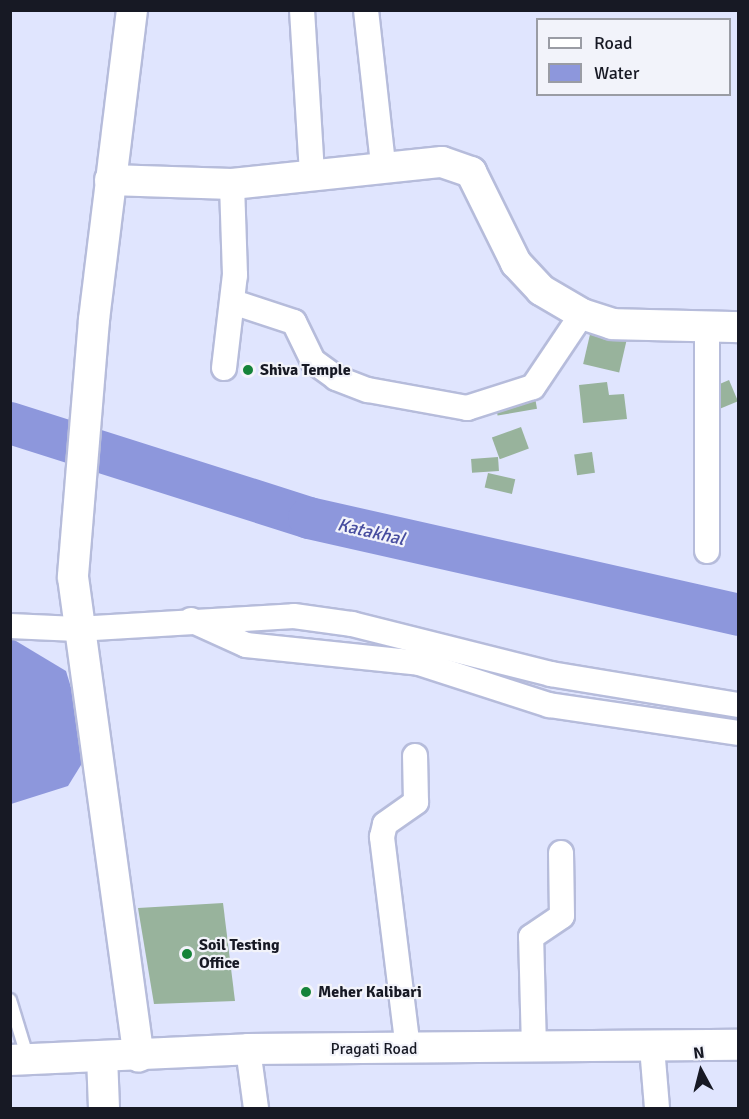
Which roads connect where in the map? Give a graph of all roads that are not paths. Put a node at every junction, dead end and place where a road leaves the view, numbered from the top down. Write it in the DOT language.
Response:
graph roads {
  1 [pos="132,10"];
  2 [pos="302,10"];
  3 [pos="366,10"];
  4 [pos="383,165"];
  5 [pos="312,174"];
  6 [pos="110,180"];
  7 [pos="232,184"];
  8 [pos="232,302"];
  9 [pos="582,314"];
  10 [pos="707,327"];
  11 [pos="738,327"];
  12 [pos="224,368"];
  13 [pos="707,551"];
  14 [pos="191,620"];
  15 [pos="10,626"];
  16 [pos="77,629"];
  17 [pos="738,705"];
  18 [pos="738,733"];
  19 [pos="416,756"];
  20 [pos="561,853"];
  21 [pos="10,1000"];
  22 [pos="738,1045"];
  23 [pos="652,1047"];
  24 [pos="534,1048"];
  25 [pos="248,1049"];
  26 [pos="408,1049"];
  27 [pos="102,1056"];
  28 [pos="139,1056"];
  29 [pos="20,1060"];
  30 [pos="104,1108"];
  31 [pos="256,1108"];
  32 [pos="657,1108"];
  1 -- 6 [label="street"];
  2 -- 5 [label="street"];
  3 -- 4 [label="street"];
  4 -- 5 [label="street"];
  4 -- 9 [label="street"];
  5 -- 7 [label="street"];
  6 -- 7 [label="street"];
  6 -- 16 [label="street"];
  7 -- 8 [label="street"];
  8 -- 9 [label="street"];
  8 -- 12 [label="street"];
  9 -- 10 [label="street"];
  10 -- 11 [label="street"];
  10 -- 13 [label="street"];
  14 -- 16 [label="street"];
  14 -- 17 [label="street"];
  14 -- 18 [label="street"];
  15 -- 16 [label="street"];
  16 -- 28 [label="street"];
  19 -- 26 [label="street"];
  20 -- 24 [label="street"];
  21 -- 29 [label="lane"];
  22 -- 23 [label="street, Pragati Road"];
  23 -- 24 [label="street, Pragati Road"];
  23 -- 32 [label="street"];
  24 -- 26 [label="street, Pragati Road"];
  25 -- 26 [label="street, Pragati Road"];
  25 -- 28 [label="street, Pragati Road"];
  25 -- 31 [label="street"];
  27 -- 28 [label="street, Pragati Road"];
  27 -- 29 [label="street, Pragati Road"];
  27 -- 30 [label="street"];
}
